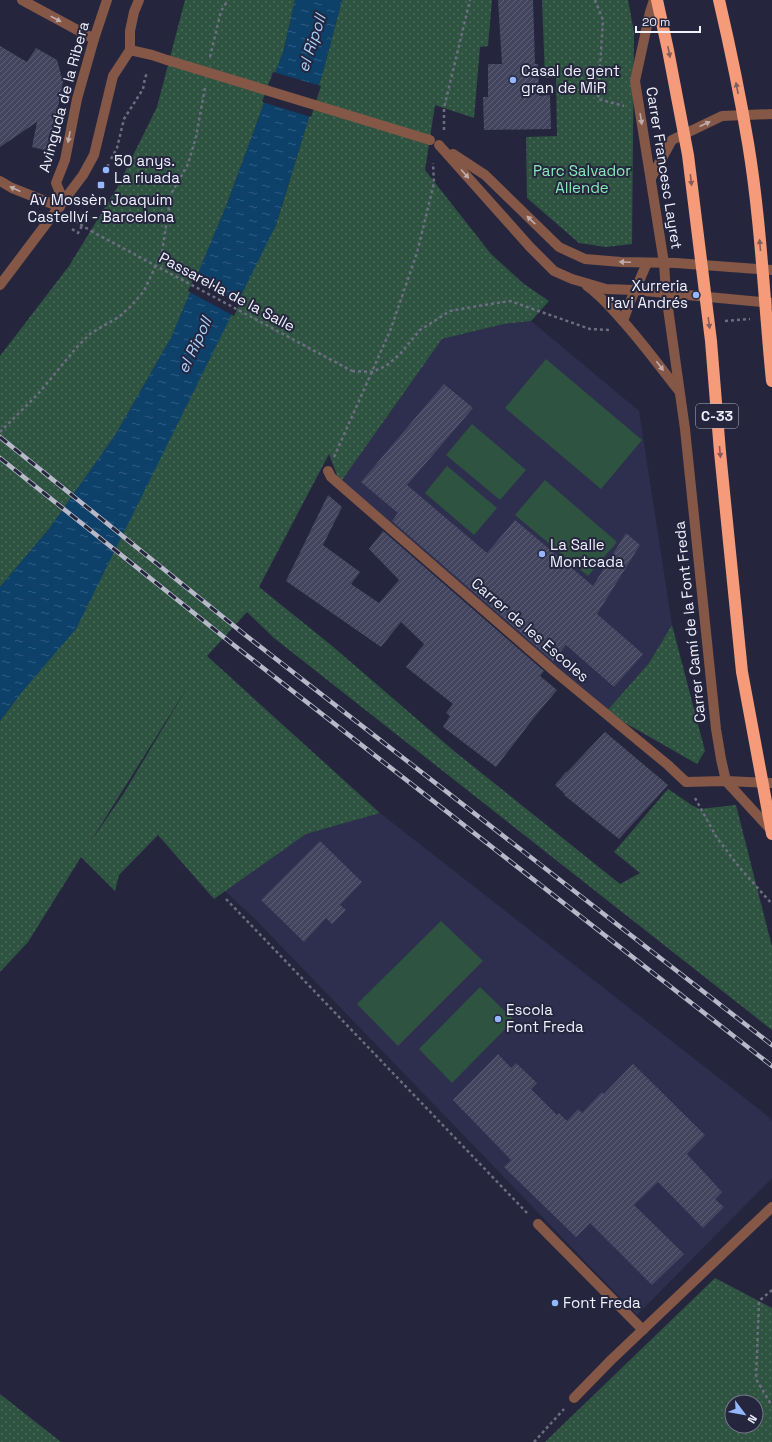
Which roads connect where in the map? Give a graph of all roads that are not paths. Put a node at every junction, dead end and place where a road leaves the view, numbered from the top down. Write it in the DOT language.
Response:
graph roads {
  1 [pos="22,0"];
  2 [pos="107,0"];
  3 [pos="139,0"];
  4 [pos="654,0"];
  5 [pos="657,0"];
  6 [pos="719,0"];
  7 [pos="94,39"];
  8 [pos="130,50"];
  9 [pos="772,114"];
  10 [pos="439,145"];
  11 [pos="651,178"];
  12 [pos="0,181"];
  13 [pos="62,205"];
  14 [pos="646,263"];
  15 [pos="664,263"];
  16 [pos="772,270"];
  17 [pos="579,281"];
  18 [pos="0,285"];
  19 [pos="634,290"];
  20 [pos="666,294"];
  21 [pos="772,303"];
  22 [pos="626,324"];
  23 [pos="772,381"];
  24 [pos="679,391"];
  25 [pos="328,471"];
  26 [pos="726,781"];
  27 [pos="772,783"];
  28 [pos="772,832"];
  29 [pos="772,1207"];
  30 [pos="538,1224"];
  31 [pos="643,1330"];
  32 [pos="574,1398"];
  1 -- 7 [label="street, one-way"];
  2 -- 7 [label="street, Avinguda de la Ribera"];
  3 -- 8 [label="street"];
  4 -- 11 [label="street, Carrer Francesc Layret, one-way"];
  5 -- 28 [label="highway, C-33, one-way, bridge"];
  23 -- 6 [label="highway, one-way, bridge"];
  7 -- 13 [label="street, Avinguda de la Ribera, one-way"];
  8 -- 10 [label="street, bridge"];
  8 -- 13 [label="street"];
  11 -- 9 [label="street, one-way"];
  14 -- 10 [label="street, one-way"];
  10 -- 17 [label="street, one-way"];
  11 -- 15 [label="street, Carrer Francesc Layret"];
  13 -- 12 [label="street, one-way"];
  13 -- 18 [label="street"];
  14 -- 15 [label="street"];
  14 -- 19 [label="street"];
  15 -- 16 [label="street"];
  15 -- 20 [label="street, Carrer Francesc Layret"];
  17 -- 19 [label="street"];
  17 -- 22 [label="street, Carrer Camí de la Font Freda"];
  19 -- 20 [label="street"];
  19 -- 22 [label="street"];
  20 -- 21 [label="street"];
  20 -- 24 [label="street, Carrer Camí de la Font Freda"];
  22 -- 24 [label="street, Carrer Camí de la Font Freda, one-way"];
  24 -- 26 [label="street, Carrer Camí de la Font Freda"];
  25 -- 26 [label="street, Carrer de les Escoles"];
  26 -- 27 [label="street"];
  26 -- 28 [label="street"];
  29 -- 31 [label="street"];
  30 -- 31 [label="street"];
  31 -- 32 [label="street"];
}
